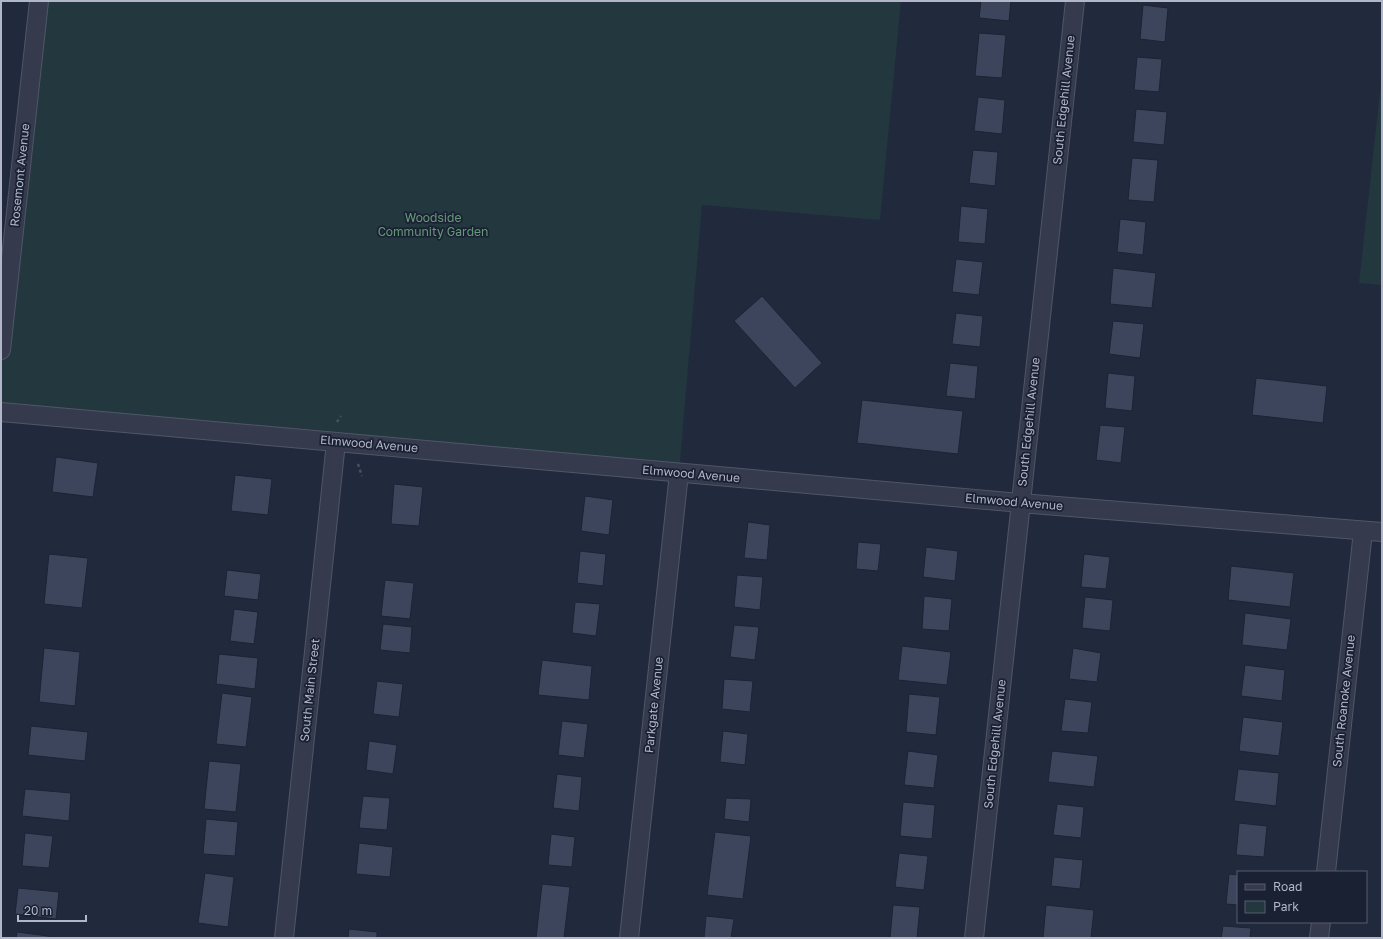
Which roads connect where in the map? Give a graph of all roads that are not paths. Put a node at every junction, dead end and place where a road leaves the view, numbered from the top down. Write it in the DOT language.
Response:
graph roads {
  1 [pos="39,1"];
  2 [pos="1075,1"];
  3 [pos="1,350"];
  4 [pos="1,412"];
  5 [pos="336,442"];
  6 [pos="679,473"];
  7 [pos="1020,503"];
  8 [pos="1362,531"];
  9 [pos="1382,532"];
  10 [pos="1326,871"];
  11 [pos="1321,923"];
  12 [pos="284,938"];
  13 [pos="629,938"];
  14 [pos="974,938"];
  15 [pos="1319,938"];
  1 -- 3 [label="street, Rosemont Avenue"];
  2 -- 7 [label="street, South Edgehill Avenue"];
  4 -- 5 [label="street, Elmwood Avenue"];
  5 -- 6 [label="street, Elmwood Avenue"];
  5 -- 12 [label="street, South Main Street"];
  6 -- 7 [label="street, Elmwood Avenue"];
  6 -- 13 [label="street, Parkgate Avenue"];
  7 -- 8 [label="street, Elmwood Avenue"];
  7 -- 14 [label="street, South Edgehill Avenue"];
  8 -- 9 [label="street, Elmwood Avenue"];
  8 -- 10 [label="street, South Roanoke Avenue"];
  11 -- 15 [label="street"];
}
